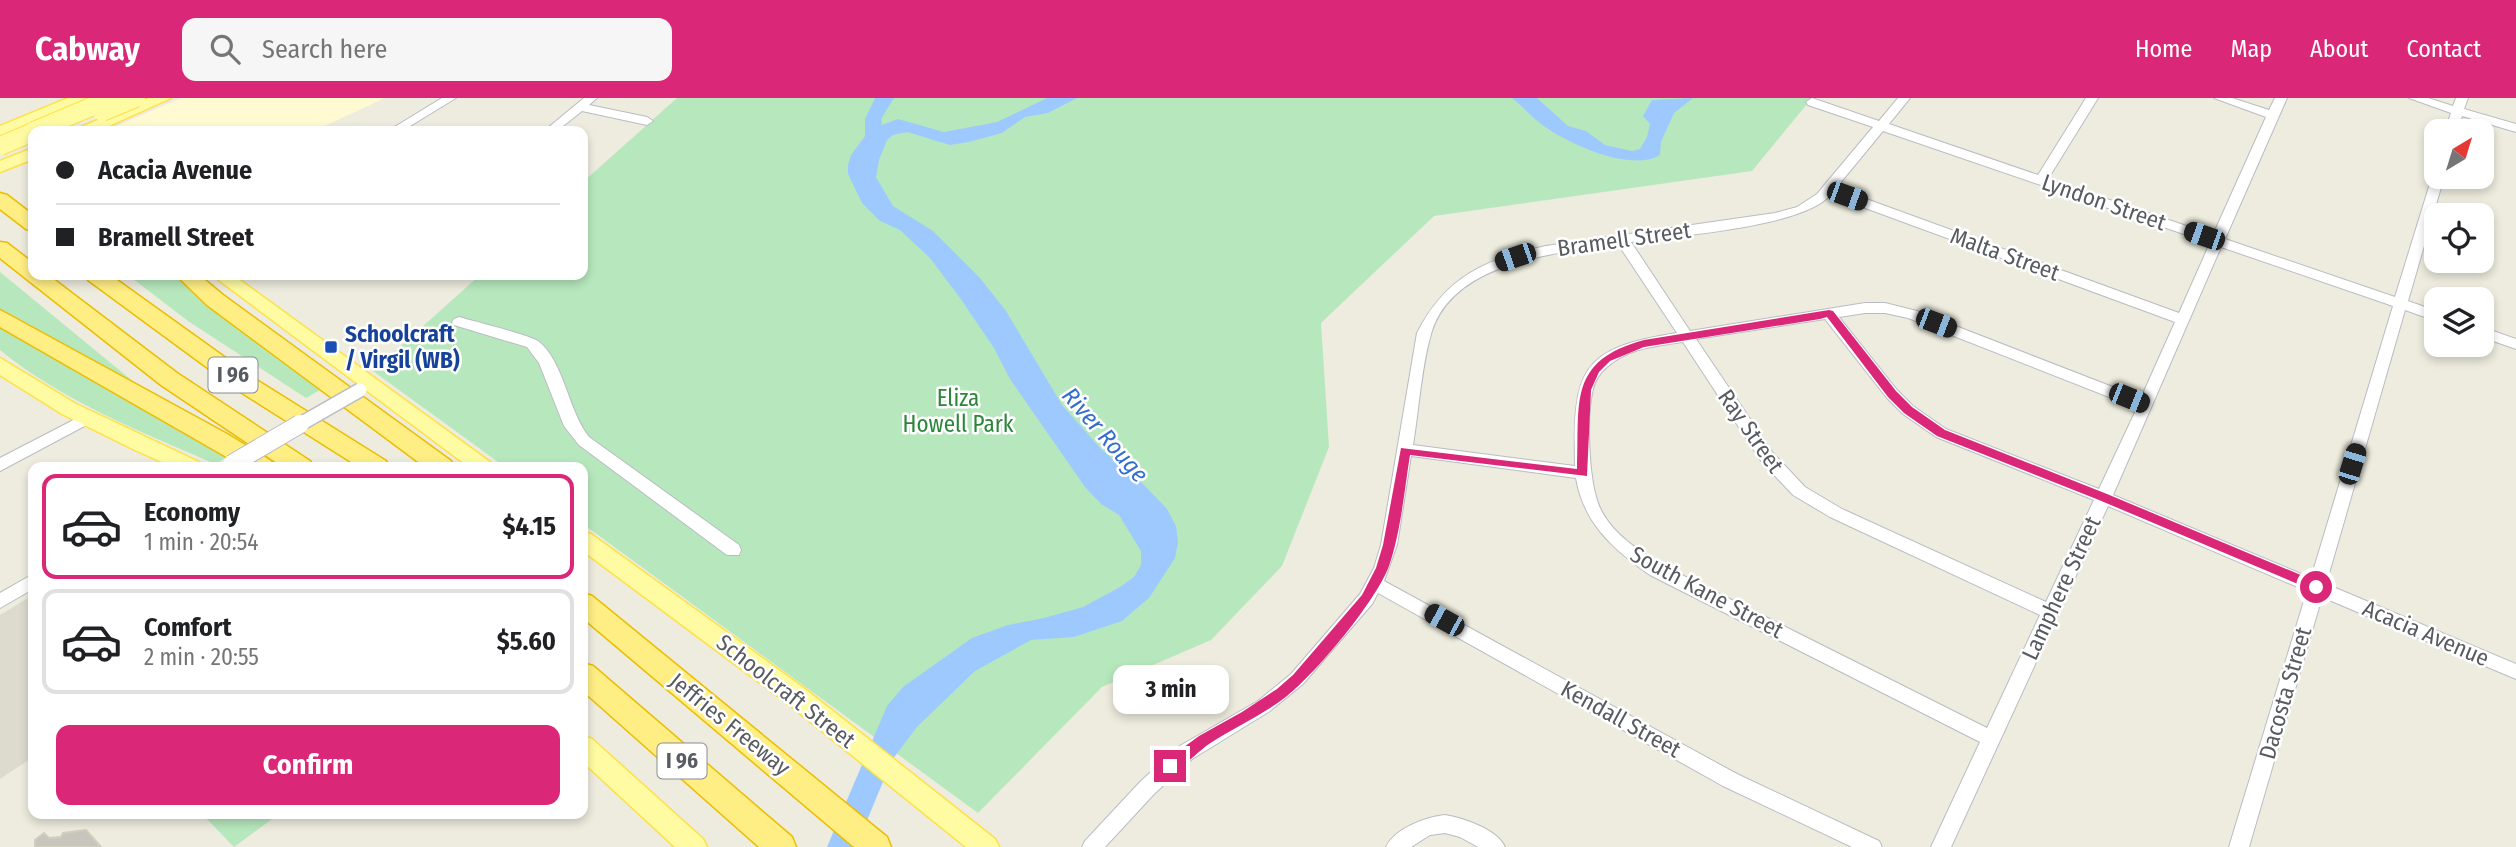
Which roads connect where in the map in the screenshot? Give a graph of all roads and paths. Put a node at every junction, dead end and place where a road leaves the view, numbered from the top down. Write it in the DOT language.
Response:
graph roads {
  1 [pos="84,98"];
  2 [pos="112,98"];
  3 [pos="136,98"];
  4 [pos="163,98"];
  5 [pos="450,98"];
  6 [pos="591,98"];
  7 [pos="1904,98"];
  8 [pos="2092,98"];
  9 [pos="2220,98"];
  10 [pos="2281,98"];
  11 [pos="2415,98"];
  12 [pos="1812,102"];
  13 [pos="2459,104"];
  14 [pos="580,107"];
  15 [pos="2273,115"];
  16 [pos="113,120"];
  17 [pos="647,121"];
  18 [pos="3,122"];
  19 [pos="1882,125"];
  20 [pos="48,126"];
  21 [pos="70,126"];
  22 [pos="98,126"];
  23 [pos="402,126"];
  24 [pos="556,126"];
  25 [pos="2516,128"];
  26 [pos="28,134"];
  27 [pos="28,139"];
  28 [pos="0,146"];
  29 [pos="28,147"];
  30 [pos="28,156"];
  31 [pos="10,167"];
  32 [pos="2041,180"];
  33 [pos="2435,189"];
  34 [pos="1828,190"];
  35 [pos="0,199"];
  36 [pos="28,221"];
  37 [pos="1622,239"];
  38 [pos="2219,241"];
  39 [pos="0,248"];
  40 [pos="28,269"];
  41 [pos="42,280"];
  42 [pos="103,280"];
  43 [pos="192,280"];
  44 [pos="230,280"];
  45 [pos="2402,304"];
  46 [pos="2424,312"];
  47 [pos="1829,314"];
  48 [pos="0,317"];
  49 [pos="2181,319"];
  50 [pos="459,322"];
  51 [pos="1687,336"];
  52 [pos="2494,336"];
  53 [pos="2516,344"];
  54 [pos="0,365"];
  55 [pos="364,387"];
  56 [pos="2145,405"];
  57 [pos="87,418"];
  58 [pos="1405,450"];
  59 [pos="181,462"];
  60 [pos="236,462"];
  61 [pos="254,462"];
  62 [pos="294,462"];
  63 [pos="369,462"];
  64 [pos="435,462"];
  65 [pos="476,462"];
  66 [pos="0,465"];
  67 [pos="1583,473"];
  68 [pos="2103,497"];
  69 [pos="588,544"];
  70 [pos="733,550"];
  71 [pos="1374,583"];
  72 [pos="28,584"];
  73 [pos="2316,587"];
  74 [pos="0,601"];
  75 [pos="588,607"];
  76 [pos="2050,612"];
  77 [pos="2516,672"];
  78 [pos="588,678"];
  79 [pos="1991,738"];
  80 [pos="588,752"];
  81 [pos="982,844"];
  82 [pos="694,847"];
  83 [pos="781,847"];
  84 [pos="876,847"];
  85 [pos="1092,847"];
  86 [pos="1396,847"];
  87 [pos="1495,847"];
  88 [pos="1872,847"];
  89 [pos="1941,847"];
  90 [pos="2239,847"];
  1 -- 16 [label="main road"];
  1 -- 18 [label="main road"];
  2 -- 20 [label="main road, bridge"];
  3 -- 21 [label="main road, bridge"];
  4 -- 16 [label="main road"];
  5 -- 23 [label="street"];
  6 -- 14 [label="street"];
  7 -- 19 [label="street, Bramell Street"];
  8 -- 32 [label="street"];
  9 -- 15 [label="street"];
  10 -- 15 [label="street, Lamphere Street"];
  11 -- 13 [label="street"];
  12 -- 19 [label="street, Lyndon Street"];
  13 -- 25 [label="street"];
  14 -- 17 [label="street"];
  14 -- 24 [label="street"];
  15 -- 38 [label="street, Lamphere Street"];
  16 -- 22 [label="main road"];
  18 -- 27 [label="main road"];
  19 -- 32 [label="street, Lyndon Street"];
  19 -- 34 [label="street, Bramell Street"];
  26 -- 28 [label="main road, bridge"];
  29 -- 31 [label="main road"];
  30 -- 31 [label="main road"];
  32 -- 38 [label="street, Lyndon Street"];
  33 -- 45 [label="street, Dacosta Street"];
  34 -- 37 [label="street, Bramell Street"];
  34 -- 49 [label="street, Malta Street"];
  35 -- 36 [label="highway"];
  37 -- 51 [label="street, Ray Street"];
  37 -- 58 [label="street, Bramell Street"];
  38 -- 45 [label="street, Lyndon Street"];
  38 -- 49 [label="street, Lamphere Street"];
  39 -- 40 [label="highway, I 96"];
  41 -- 62 [label="highway, I 96"];
  42 -- 63 [label="highway, I 96"];
  43 -- 64 [label="highway"];
  44 -- 55 [label="main road"];
  45 -- 46 [label="street, Lyndon Street"];
  45 -- 73 [label="street, Dacosta Street"];
  47 -- 51 [label="street, South Kane Street"];
  47 -- 56 [label="street, South Kane Street"];
  47 -- 68 [label="street, Acacia Avenue"];
  48 -- 61 [label="highway"];
  49 -- 56 [label="street, Lamphere Street"];
  50 -- 70 [label="street"];
  51 -- 67 [label="street, South Kane Street"];
  51 -- 76 [label="street, Ray Street"];
  52 -- 53 [label="street"];
  54 -- 57 [label="main road"];
  55 -- 60 [label="street, bridge"];
  55 -- 65 [label="main road"];
  56 -- 68 [label="street, Lamphere Street"];
  57 -- 59 [label="main road"];
  57 -- 66 [label="street"];
  58 -- 67 [label="street"];
  58 -- 71 [label="street, Bramell Street"];
  67 -- 79 [label="street, South Kane Street"];
  68 -- 73 [label="street, Acacia Avenue"];
  68 -- 76 [label="street, Lamphere Street"];
  69 -- 81 [label="main road, Schoolcraft Street"];
  71 -- 85 [label="street, Bramell Street"];
  71 -- 88 [label="street, Kendall Street"];
  72 -- 74 [label="street"];
  73 -- 77 [label="street, Acacia Avenue"];
  73 -- 90 [label="street, Dacosta Street"];
  75 -- 84 [label="highway, Jeffries Freeway / I 96"];
  76 -- 79 [label="street, Lamphere Street"];
  78 -- 83 [label="highway, I 96"];
  79 -- 89 [label="street, Lamphere Street"];
  80 -- 82 [label="main road"];
  86 -- 87 [label="street"];
}
